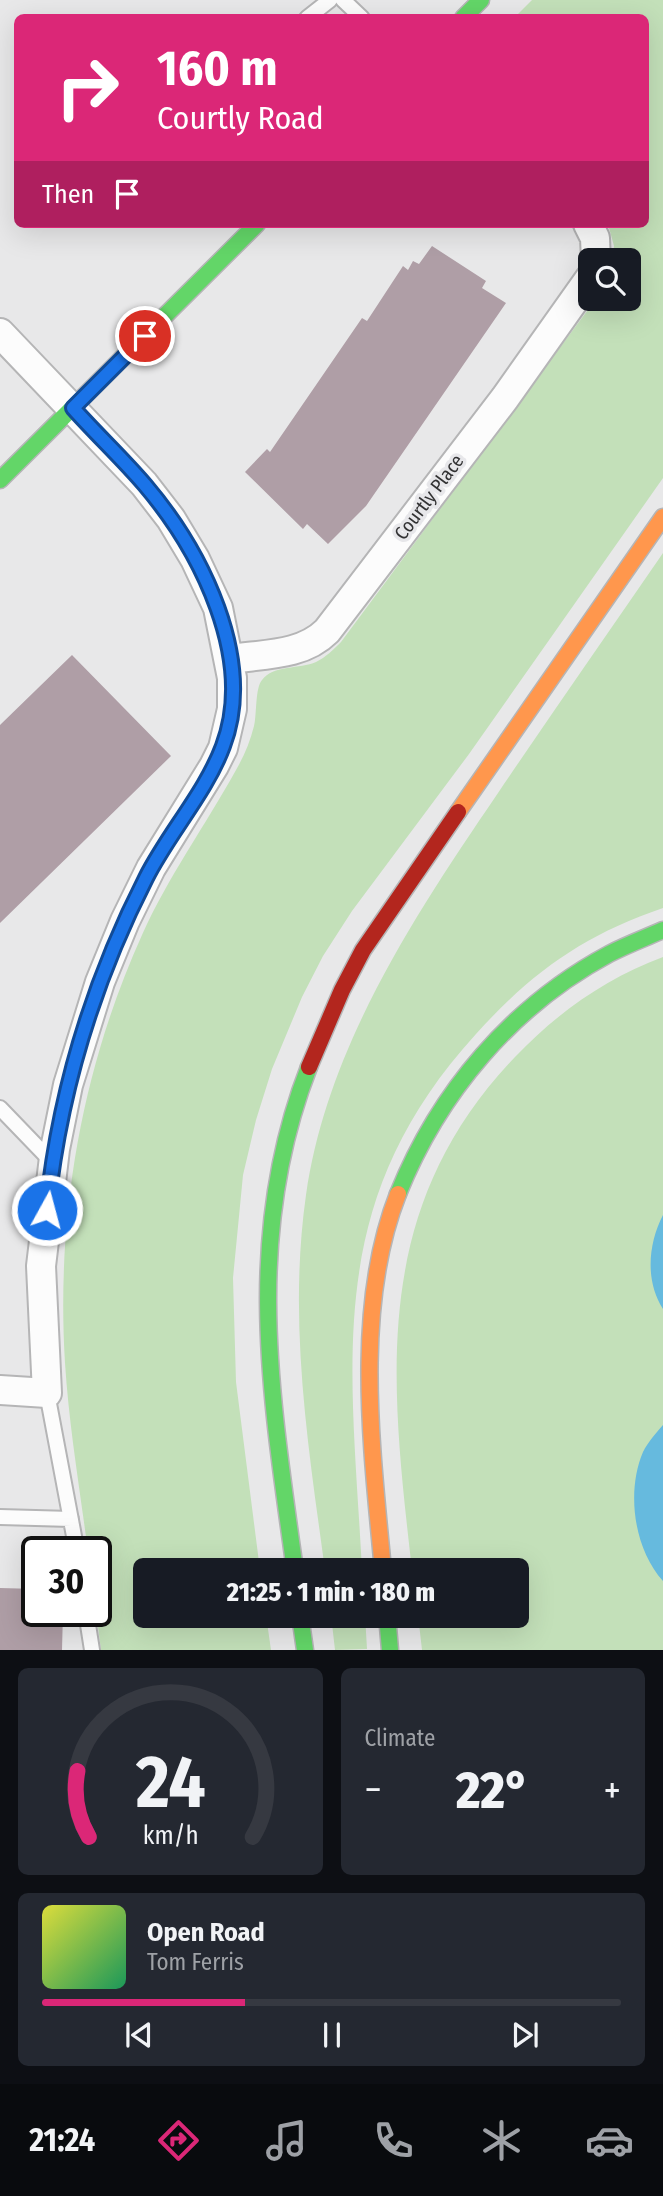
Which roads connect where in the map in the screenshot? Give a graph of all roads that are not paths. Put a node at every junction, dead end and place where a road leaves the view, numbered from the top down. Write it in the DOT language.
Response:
graph roads {
  1 [pos="330,0"];
  2 [pos="343,0"];
  3 [pos="481,0"];
  4 [pos="312,14"];
  5 [pos="358,14"];
  6 [pos="467,14"];
  7 [pos="253,228"];
  8 [pos="590,228"];
  9 [pos="595,248"];
  10 [pos="578,295"];
  11 [pos="0,333"];
  12 [pos="73,408"];
  13 [pos="0,480"];
  14 [pos="663,517"];
  15 [pos="230,659"];
  16 [pos="663,930"];
  17 [pos="0,1108"];
  18 [pos="53,1163"];
  19 [pos="0,1390"];
  20 [pos="47,1393"];
  21 [pos="0,1517"];
  22 [pos="72,1519"];
  23 [pos="75,1536"];
  24 [pos="293,1558"];
  25 [pos="382,1558"];
  26 [pos="88,1627"];
  27 [pos="302,1628"];
  28 [pos="388,1628"];
  29 [pos="92,1650"];
  30 [pos="305,1650"];
  31 [pos="390,1650"];
  1 -- 4 [label="lane"];
  2 -- 5 [label="lane"];
  3 -- 6 [label="main road"];
  7 -- 12 [label="main road"];
  8 -- 9 [label="street"];
  10 -- 15 [label="street, Courtly Place"];
  11 -- 12 [label="street"];
  12 -- 13 [label="main road"];
  12 -- 15 [label="street"];
  14 -- 24 [label="main road"];
  15 -- 18 [label="street"];
  16 -- 25 [label="main road"];
  17 -- 18 [label="lane"];
  18 -- 20 [label="street"];
  19 -- 20 [label="street"];
  20 -- 22 [label="lane"];
  21 -- 22 [label="lane"];
  22 -- 23 [label="lane"];
  26 -- 29 [label="lane"];
  27 -- 30 [label="main road"];
  28 -- 31 [label="main road"];
}
